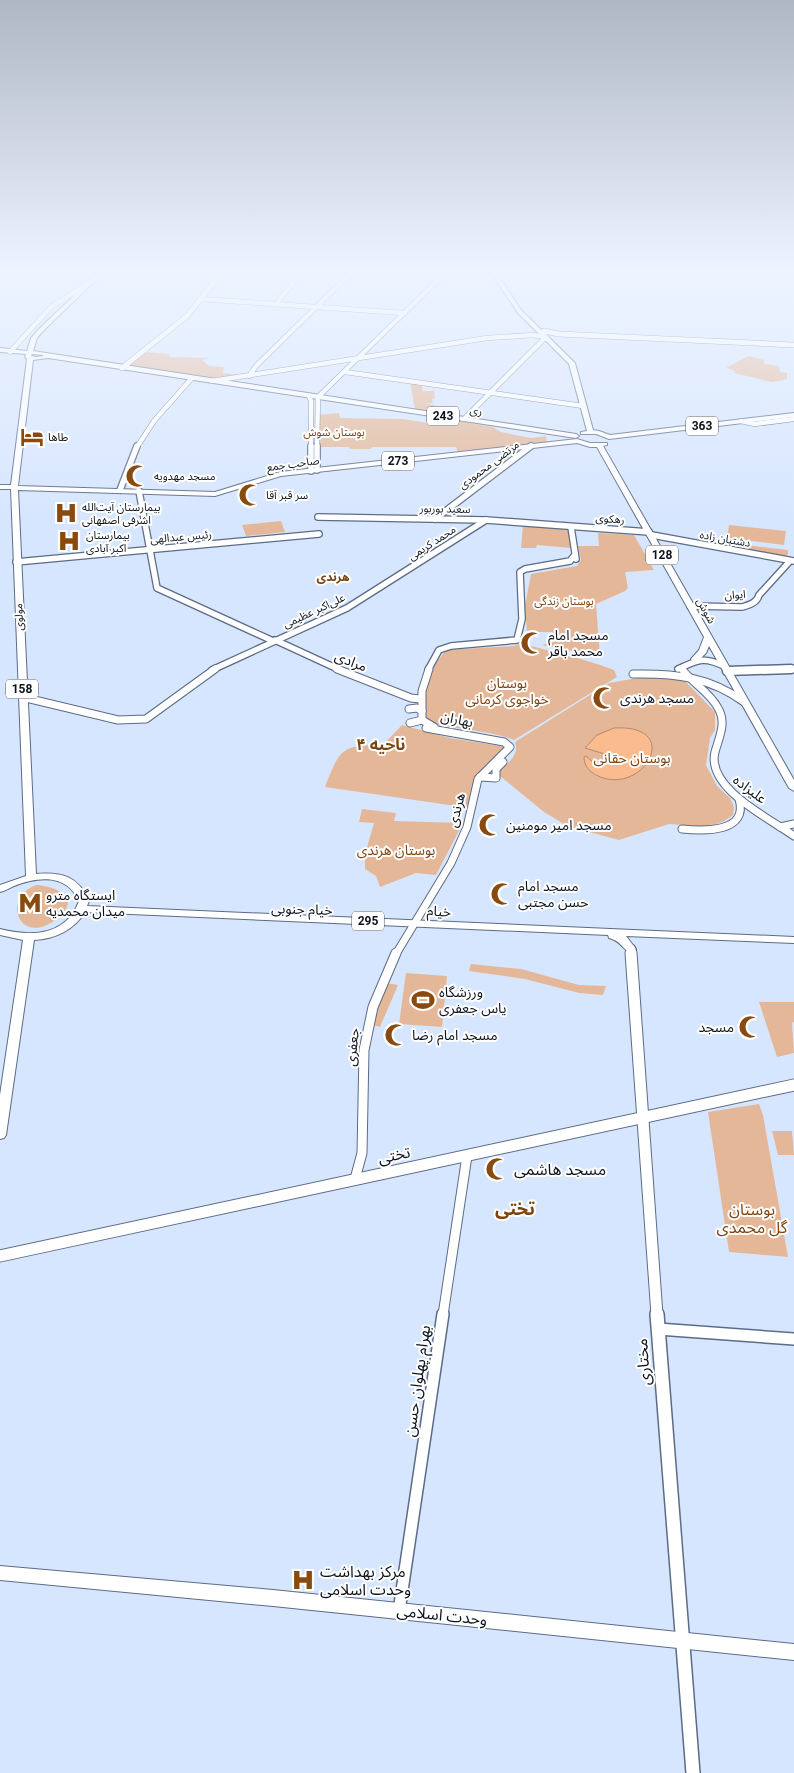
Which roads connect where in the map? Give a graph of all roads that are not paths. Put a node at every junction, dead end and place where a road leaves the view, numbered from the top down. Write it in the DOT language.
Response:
graph roads {
  1 [pos="16,354"];
  2 [pos="32,354"];
  3 [pos="46,354"];
  4 [pos="140,354"];
  5 [pos="268,354"];
  6 [pos="364,354"];
  7 [pos="395,354"];
  8 [pos="527,354"];
  9 [pos="563,354"];
  10 [pos="30,358"];
  11 [pos="62,358"];
  12 [pos="358,360"];
  13 [pos="122,368"];
  14 [pos="345,372"];
  15 [pos="249,376"];
  16 [pos="192,378"];
  17 [pos="212,381"];
  18 [pos="490,393"];
  19 [pos="309,396"];
  20 [pos="318,397"];
  21 [pos="583,406"];
  22 [pos="794,417"];
  23 [pos="314,419"];
  24 [pos="464,419"];
  25 [pos="590,429"];
  26 [pos="560,433"];
  27 [pos="620,436"];
  28 [pos="609,437"];
  29 [pos="577,438"];
  30 [pos="562,443"];
  31 [pos="599,445"];
  32 [pos="531,446"];
  33 [pos="314,471"];
  34 [pos="0,487"];
  35 [pos="14,487"];
  36 [pos="120,490"];
  37 [pos="139,491"];
  38 [pos="318,517"];
  39 [pos="435,519"];
  40 [pos="486,520"];
  41 [pos="571,527"];
  42 [pos="650,533"];
  43 [pos="319,534"];
  44 [pos="149,550"];
  45 [pos="792,561"];
  46 [pos="16,562"];
  47 [pos="389,583"];
  48 [pos="690,606"];
  49 [pos="708,638"];
  50 [pos="274,641"];
  51 [pos="695,659"];
  52 [pos="681,668"];
  53 [pos="726,669"];
  54 [pos="794,670"];
  55 [pos="668,672"];
  56 [pos="633,674"];
  57 [pos="685,674"];
  58 [pos="22,697"];
  59 [pos="420,699"];
  60 [pos="746,703"];
  61 [pos="409,709"];
  62 [pos="422,711"];
  63 [pos="422,720"];
  64 [pos="410,723"];
  65 [pos="426,728"];
  66 [pos="480,777"];
  67 [pos="794,788"];
  68 [pos="738,797"];
  69 [pos="794,824"];
  70 [pos="780,827"];
  71 [pos="682,829"];
  72 [pos="794,836"];
  73 [pos="31,877"];
  74 [pos="0,889"];
  75 [pos="81,911"];
  76 [pos="414,925"];
  77 [pos="0,932"];
  78 [pos="654,935"];
  79 [pos="29,937"];
  80 [pos="794,940"];
  81 [pos="631,949"];
  82 [pos="794,1085"];
  83 [pos="642,1119"];
  84 [pos="0,1135"];
  85 [pos="467,1156"];
  86 [pos="355,1180"];
  87 [pos="0,1256"];
  88 [pos="658,1329"];
  89 [pos="794,1339"];
  90 [pos="0,1573"];
  91 [pos="399,1611"];
  92 [pos="681,1640"];
  93 [pos="794,1652"];
  94 [pos="693,1773"];
  1 -- 10 [label="main road"];
  2 -- 10 [label="main road, مولوی"];
  3 -- 10 [label="main road, ری"];
  3 -- 11 [label="main road, ری / 243"];
  4 -- 13 [label="main road"];
  5 -- 15 [label="street"];
  6 -- 12 [label="street"];
  7 -- 12 [label="street"];
  8 -- 18 [label="street"];
  9 -- 21 [label="main road"];
  10 -- 11 [label="main road"];
  10 -- 35 [label="main road, مولوی / 158"];
  11 -- 13 [label="main road, ری / 243"];
  12 -- 14 [label="street"];
  12 -- 15 [label="street"];
  13 -- 16 [label="main road, ری / 243"];
  14 -- 18 [label="street"];
  14 -- 20 [label="street"];
  15 -- 17 [label="street"];
  16 -- 17 [label="main road, ری / 243"];
  16 -- 36 [label="street"];
  17 -- 19 [label="main road, ری / 243"];
  18 -- 21 [label="street"];
  18 -- 24 [label="street"];
  19 -- 20 [label="main road, ری / 243"];
  19 -- 23 [label="street"];
  20 -- 23 [label="street"];
  20 -- 24 [label="main road, ری / 243"];
  21 -- 25 [label="main road"];
  22 -- 27 [label="main road, 363"];
  23 -- 33 [label="street"];
  24 -- 26 [label="main road, ری / 243"];
  25 -- 27 [label="main road"];
  25 -- 28 [label="main road"];
  25 -- 29 [label="main road"];
  26 -- 29 [label="main road, ری / 243"];
  26 -- 30 [label="main road"];
  27 -- 28 [label="main road, 363"];
  28 -- 31 [label="main road"];
  29 -- 30 [label="main road, صاحب جمع / 273"];
  29 -- 31 [label="main road, ری"];
  30 -- 32 [label="main road, صاحب جمع / 273"];
  31 -- 42 [label="main road, شوش / 128"];
  32 -- 33 [label="main road, صاحب جمع / 273"];
  32 -- 39 [label="street, مرتضی محمودی"];
  33 -- 37 [label="main road, صاحب جمع / 273"];
  34 -- 35 [label="main road, صاحب جمع"];
  35 -- 36 [label="main road, صاحب جمع / 273"];
  35 -- 46 [label="main road, مولوی / 158"];
  36 -- 37 [label="main road, صاحب جمع / 273"];
  37 -- 44 [label="street"];
  38 -- 39 [label="street, سعید بوربور"];
  39 -- 40 [label="street, سعید بوربور"];
  40 -- 41 [label="street, سعید بوربور"];
  40 -- 47 [label="street, محمد کریمی"];
  41 -- 42 [label="street, رهکوی"];
  41 -- 59 [label="street, بهاران"];
  42 -- 45 [label="street, دشتبان زاده"];
  42 -- 48 [label="main road, شوش / 128"];
  43 -- 44 [label="street, رئیس عبدالهی"];
  44 -- 46 [label="street, رئیس عبدالهی"];
  44 -- 50 [label="street, مرادی"];
  45 -- 48 [label="street, ایوان"];
  46 -- 58 [label="main road, مولوی / 158"];
  47 -- 50 [label="street, علی‌اکبر عظیمی"];
  48 -- 49 [label="main road, شوش / 128"];
  49 -- 51 [label="main road"];
  49 -- 53 [label="main road, شوش / 128"];
  50 -- 58 [label="street, علی‌اکبر عظیمی"];
  50 -- 59 [label="street, مرادی"];
  51 -- 52 [label="street"];
  51 -- 53 [label="street"];
  52 -- 55 [label="street"];
  52 -- 57 [label="street"];
  53 -- 54 [label="main road"];
  53 -- 60 [label="main road, شوش / 128"];
  55 -- 56 [label="street"];
  55 -- 57 [label="street"];
  57 -- 60 [label="street"];
  57 -- 68 [label="street, علیزاده"];
  58 -- 73 [label="main road, مولوی / 158"];
  59 -- 62 [label="street, بهاران"];
  60 -- 67 [label="main road, شوش / 128"];
  61 -- 62 [label="street"];
  62 -- 63 [label="street, بهاران"];
  63 -- 64 [label="street"];
  63 -- 66 [label="street, بهاران"];
  65 -- 66 [label="street, بهاران"];
  66 -- 76 [label="street, هرندی"];
  68 -- 70 [label="street, علیزاده"];
  68 -- 71 [label="street"];
  69 -- 70 [label="street"];
  70 -- 72 [label="street, علیزاده"];
  73 -- 74 [label="main road"];
  73 -- 75 [label="main road"];
  75 -- 76 [label="main road, خیام جنوبی / 295"];
  75 -- 79 [label="main road"];
  76 -- 78 [label="main road, خیام / 295"];
  76 -- 81 [label="main road, خیام جنوبی / 295"];
  76 -- 86 [label="street, جعفری"];
  77 -- 79 [label="main road"];
  78 -- 80 [label="main road, خیام / 295"];
  78 -- 81 [label="main road, 295"];
  79 -- 84 [label="main road"];
  81 -- 83 [label="main road, مختاری"];
  82 -- 83 [label="main road, تختی"];
  83 -- 85 [label="main road, تختی"];
  83 -- 88 [label="main road, مختاری"];
  85 -- 86 [label="main road, تختی"];
  85 -- 91 [label="street, بهرام پهلوان حسن"];
  86 -- 87 [label="main road, تختی"];
  88 -- 89 [label="street"];
  88 -- 92 [label="main road, مختاری"];
  90 -- 91 [label="main road, وحدت اسلامی"];
  91 -- 92 [label="main road, وحدت اسلامی"];
  92 -- 93 [label="main road, وحدت اسلامی"];
  92 -- 94 [label="main road, مختاری"];
}
